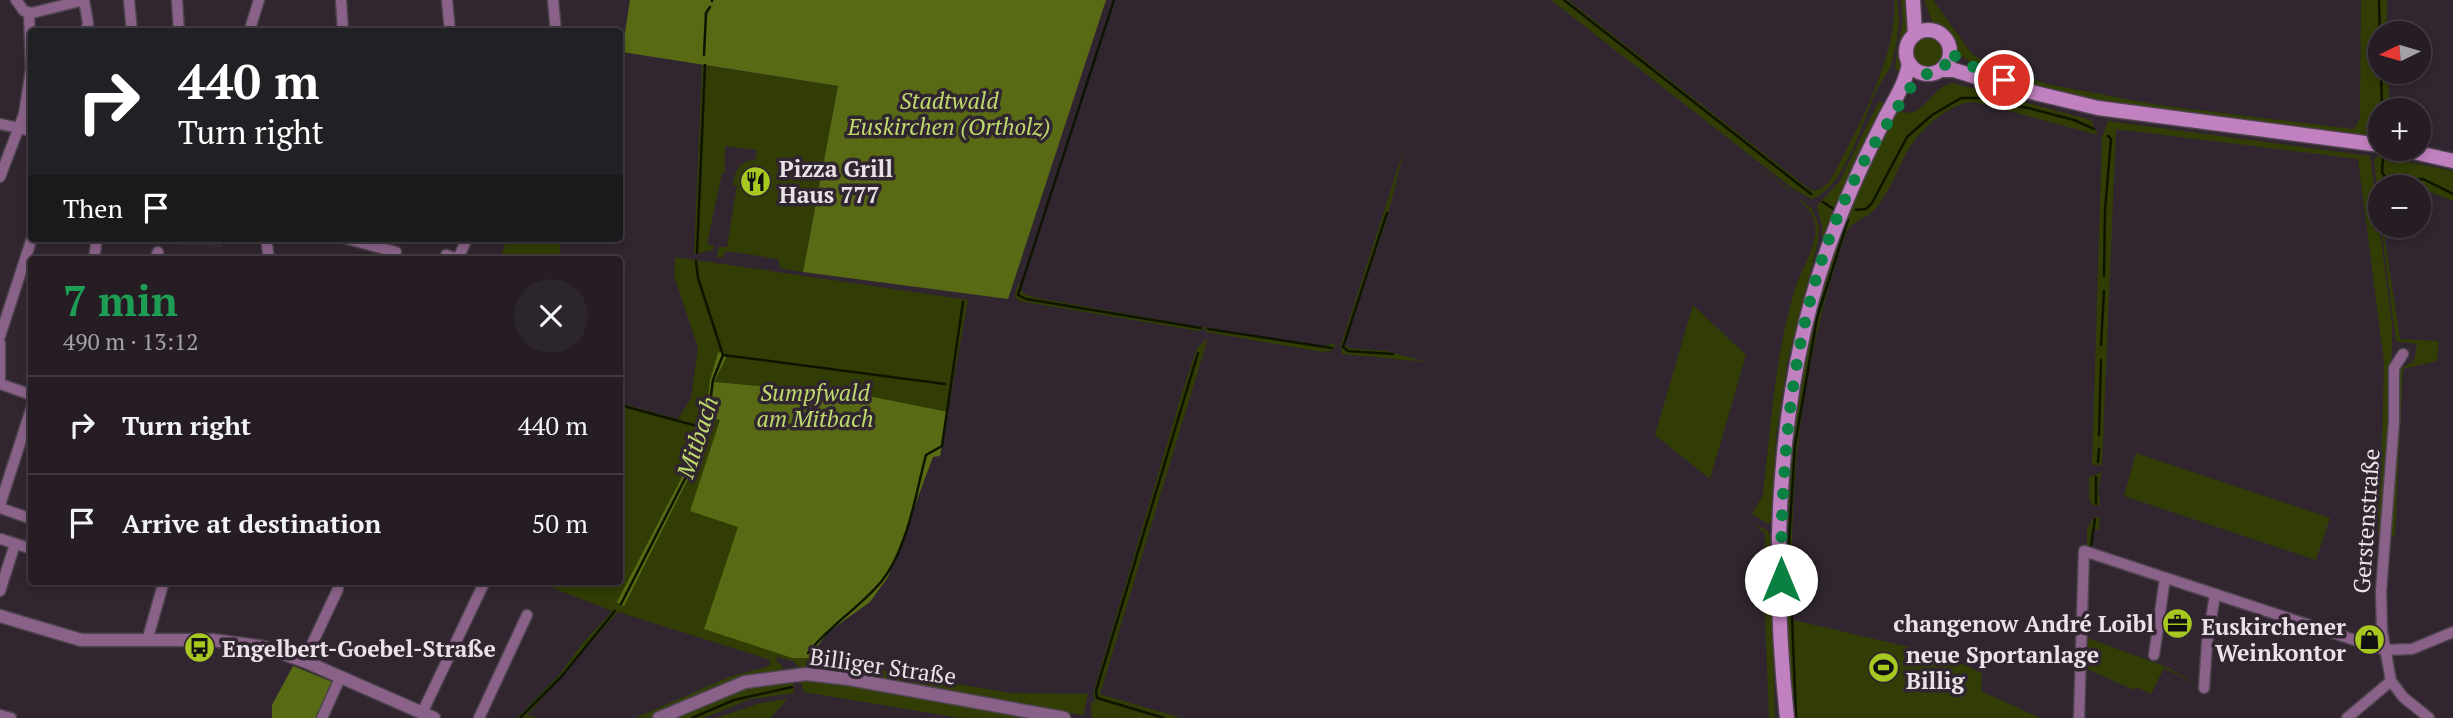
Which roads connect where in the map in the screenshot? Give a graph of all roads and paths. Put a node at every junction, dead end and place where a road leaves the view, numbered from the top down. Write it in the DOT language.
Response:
graph roads {
  1 [pos="16,0"];
  2 [pos="84,0"];
  3 [pos="129,0"];
  4 [pos="177,0"];
  5 [pos="259,0"];
  6 [pos="341,0"];
  7 [pos="447,0"];
  8 [pos="553,0"];
  9 [pos="1913,0"];
  10 [pos="1920,0"];
  11 [pos="59,3"];
  12 [pos="29,13"];
  13 [pos="30,28"];
  14 [pos="87,28"];
  15 [pos="132,28"];
  16 [pos="179,28"];
  17 [pos="250,28"];
  18 [pos="343,28"];
  19 [pos="450,28"];
  20 [pos="556,28"];
  21 [pos="1933,30"];
  22 [pos="1915,34"];
  23 [pos="1950,51"];
  24 [pos="1909,63"];
  25 [pos="1941,70"];
  26 [pos="1925,74"];
  27 [pos="2030,91"];
  28 [pos="27,114"];
  29 [pos="0,124"];
  30 [pos="17,128"];
  31 [pos="28,130"];
  32 [pos="1875,140"];
  33 [pos="2368,144"];
  34 [pos="2431,156"];
  35 [pos="2453,161"];
  36 [pos="0,177"];
  37 [pos="31,242"];
  38 [pos="352,242"];
  39 [pos="464,243"];
  40 [pos="396,252"];
  41 [pos="377,254"];
  42 [pos="446,255"];
  43 [pos="449,256"];
  44 [pos="459,256"];
  45 [pos="0,336"];
  46 [pos="0,343"];
  47 [pos="2403,354"];
  48 [pos="0,383"];
  49 [pos="28,394"];
  50 [pos="28,418"];
  51 [pos="0,506"];
  52 [pos="28,517"];
  53 [pos="1,539"];
  54 [pos="15,544"];
  55 [pos="28,548"];
  56 [pos="2165,578"];
  57 [pos="163,585"];
  58 [pos="483,585"];
  59 [pos="338,589"];
  60 [pos="0,591"];
  61 [pos="2215,595"];
  62 [pos="527,615"];
  63 [pos="0,616"];
  64 [pos="2453,632"];
  65 [pos="147,640"];
  66 [pos="2158,650"];
  67 [pos="2385,650"];
  68 [pos="304,661"];
  69 [pos="341,676"];
  70 [pos="2391,681"];
  71 [pos="2204,688"];
  72 [pos="0,715"];
  73 [pos="428,715"];
  74 [pos="11,718"];
  75 [pos="322,718"];
  76 [pos="479,718"];
  77 [pos="659,718"];
  78 [pos="1064,718"];
  79 [pos="1786,718"];
  80 [pos="2079,718"];
  81 [pos="2347,718"];
  82 [pos="2429,718"];
  1 -- 12 [label="street"];
  2 -- 11 [label="street"];
  2 -- 14 [label="street"];
  3 -- 15 [label="street"];
  4 -- 16 [label="street"];
  5 -- 17 [label="street"];
  6 -- 18 [label="street"];
  7 -- 19 [label="street"];
  8 -- 20 [label="street"];
  9 -- 22 [label="main road"];
  10 -- 21 [label="main road"];
  11 -- 12 [label="street"];
  12 -- 13 [label="street"];
  21 -- 22 [label="main road"];
  21 -- 23 [label="main road"];
  22 -- 24 [label="main road"];
  23 -- 25 [label="main road"];
  23 -- 27 [label="main road"];
  24 -- 26 [label="main road"];
  24 -- 32 [label="main road"];
  25 -- 26 [label="main road"];
  25 -- 27 [label="main road"];
  26 -- 32 [label="main road"];
  27 -- 33 [label="main road"];
  28 -- 30 [label="street"];
  29 -- 30 [label="street"];
  30 -- 31 [label="street"];
  30 -- 36 [label="street"];
  32 -- 79 [label="main road"];
  34 -- 35 [label="main road"];
  37 -- 45 [label="street"];
  38 -- 41 [label="street"];
  39 -- 44 [label="street"];
  40 -- 41 [label="street"];
  42 -- 43 [label="street"];
  46 -- 48 [label="street"];
  47 -- 67 [label="street, Gerstenstraße"];
  48 -- 49 [label="street"];
  50 -- 51 [label="street"];
  51 -- 52 [label="street"];
  53 -- 54 [label="street"];
  54 -- 55 [label="street"];
  54 -- 60 [label="street"];
  56 -- 61 [label="street"];
  56 -- 66 [label="street"];
  56 -- 80 [label="street"];
  57 -- 65 [label="street"];
  58 -- 73 [label="street"];
  59 -- 68 [label="street"];
  61 -- 67 [label="street"];
  61 -- 71 [label="street"];
  62 -- 76 [label="street"];
  63 -- 65 [label="street"];
  64 -- 67 [label="street"];
  65 -- 68 [label="street"];
  67 -- 70 [label="street, Gerstenstraße"];
  68 -- 69 [label="street"];
  69 -- 73 [label="street"];
  69 -- 75 [label="street"];
  70 -- 81 [label="street"];
  70 -- 82 [label="street"];
  72 -- 74 [label="street"];
  77 -- 78 [label="street, Billiger Straße"];
}
